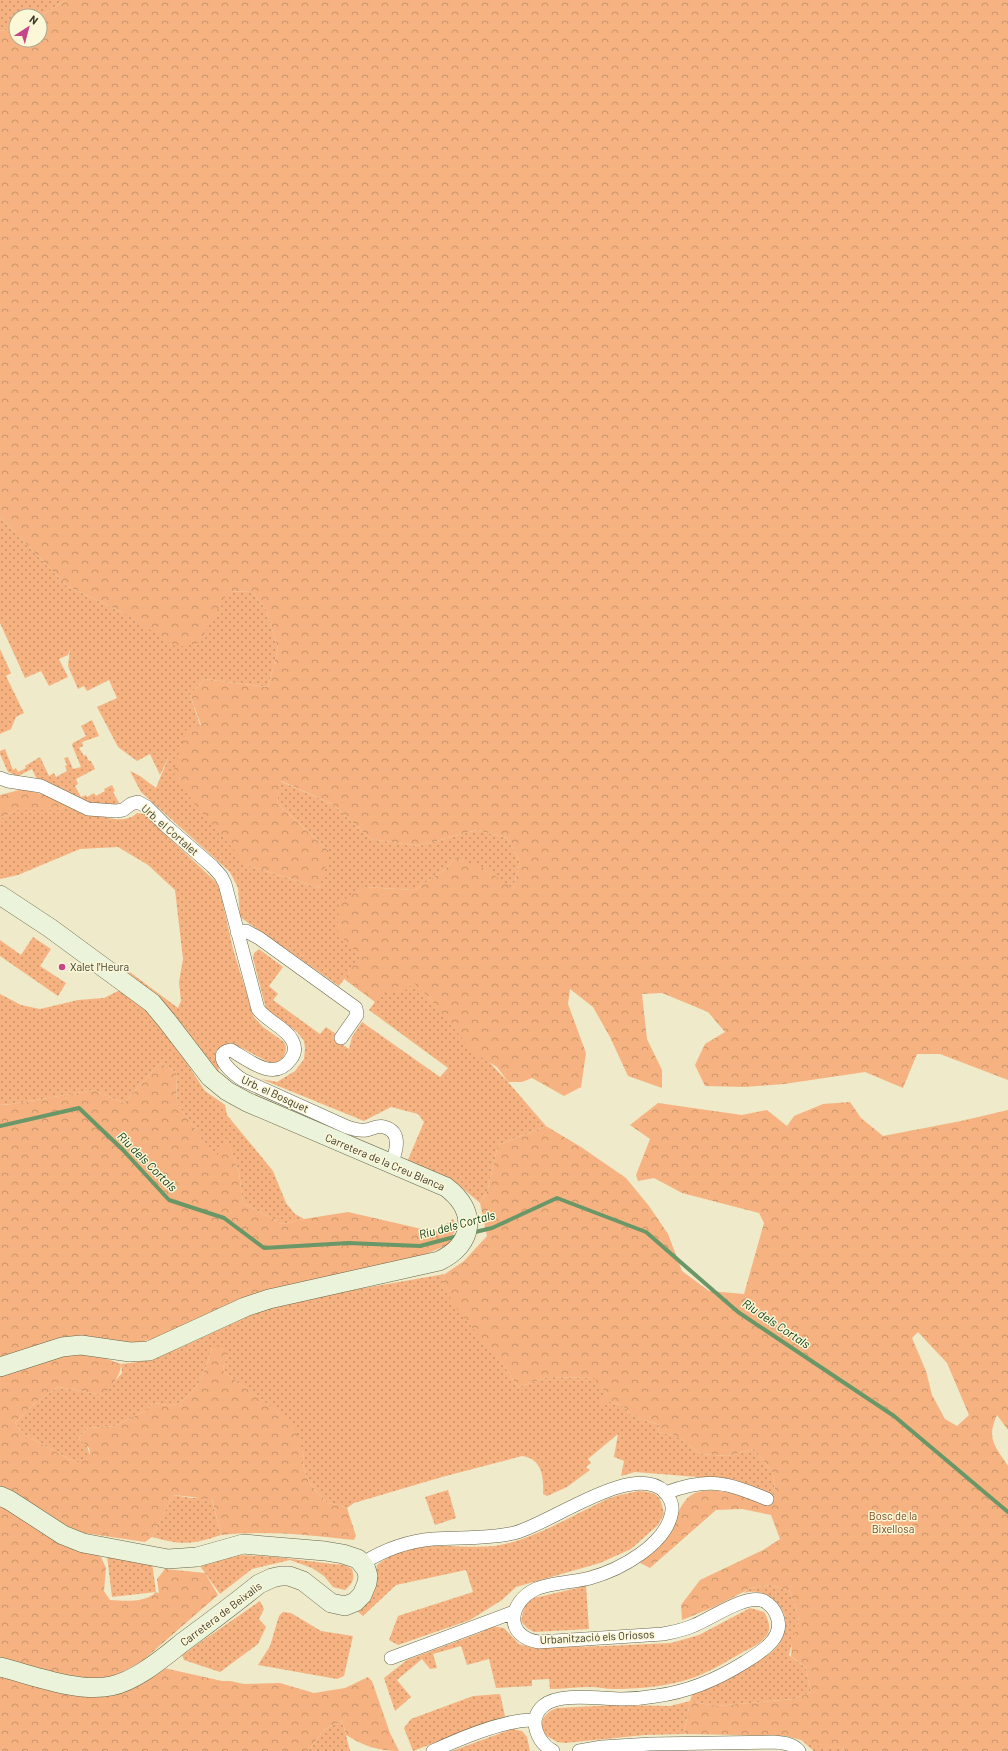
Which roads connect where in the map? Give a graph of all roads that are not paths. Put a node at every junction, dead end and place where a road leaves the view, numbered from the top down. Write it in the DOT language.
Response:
graph roads {
  1 [pos="0,778"];
  2 [pos="221,876"];
  3 [pos="0,895"];
  4 [pos="237,932"];
  5 [pos="341,1038"];
  6 [pos="391,1164"];
  7 [pos="0,1367"];
  8 [pos="665,1493"];
  9 [pos="0,1496"];
  10 [pos="766,1499"];
  11 [pos="363,1563"];
  12 [pos="514,1612"];
  13 [pos="391,1658"];
  14 [pos="0,1667"];
  15 [pos="535,1720"];
  16 [pos="433,1751"];
  17 [pos="553,1751"];
  18 [pos="579,1751"];
  19 [pos="799,1751"];
  1 -- 2 [label="street, Urb. el Cortalet"];
  2 -- 4 [label="street, Urb. el Bosquet"];
  3 -- 6 [label="main road, Carretera de la Creu Blanca"];
  4 -- 5 [label="street"];
  4 -- 6 [label="street, Urb. el Bosquet"];
  6 -- 7 [label="main road, Carretera de la Creu Blanca"];
  8 -- 10 [label="street"];
  8 -- 11 [label="street"];
  8 -- 12 [label="street"];
  9 -- 11 [label="main road"];
  11 -- 14 [label="main road, Carretera de Beixalis"];
  12 -- 13 [label="street"];
  12 -- 15 [label="street, Urbanització els Oriosos"];
  15 -- 16 [label="street"];
  15 -- 17 [label="street"];
  18 -- 19 [label="street"];
}
